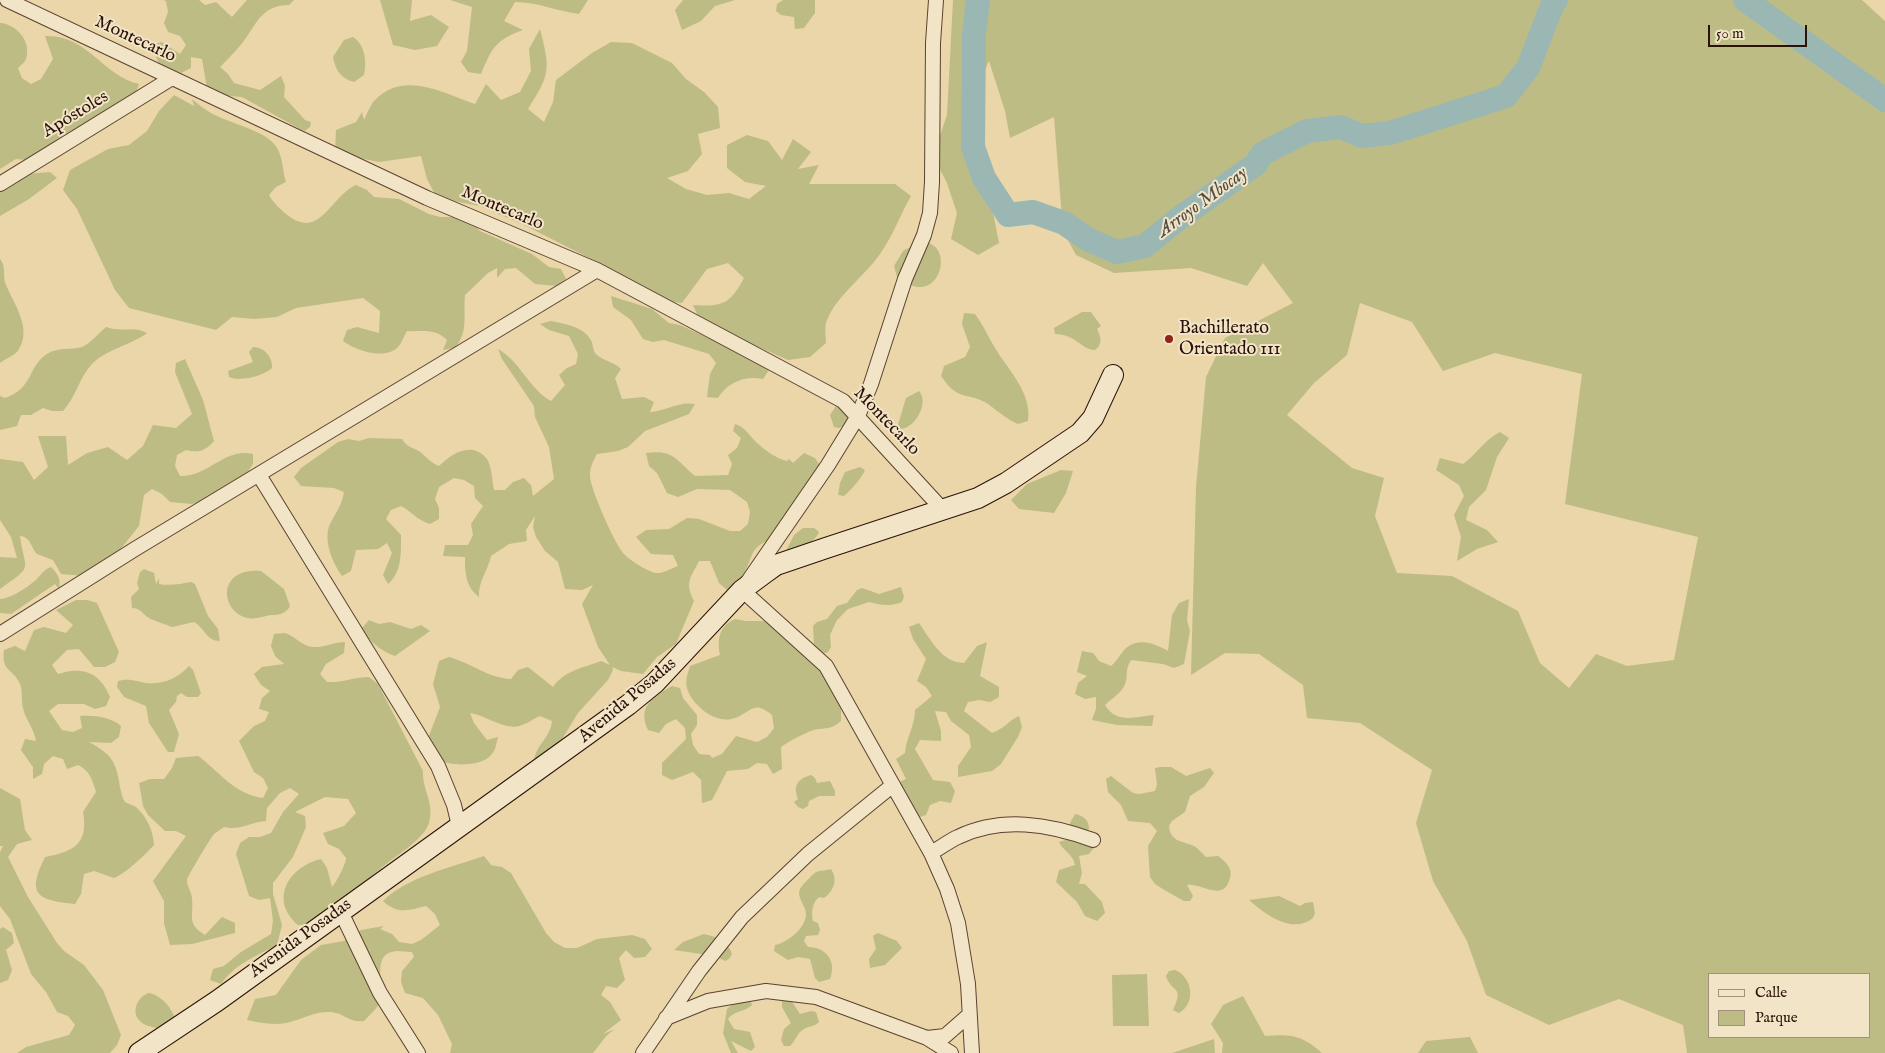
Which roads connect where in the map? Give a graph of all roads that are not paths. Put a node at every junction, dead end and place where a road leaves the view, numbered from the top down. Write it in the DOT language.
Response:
graph roads {
  1 [pos="7,0"];
  2 [pos="936,0"];
  3 [pos="172,78"];
  4 [pos="0,184"];
  5 [pos="597,270"];
  6 [pos="1113,375"];
  7 [pos="858,416"];
  8 [pos="259,475"];
  9 [pos="943,510"];
  10 [pos="742,590"];
  11 [pos="0,634"];
  12 [pos="893,785"];
  13 [pos="459,826"];
  14 [pos="1093,840"];
  15 [pos="931,853"];
  16 [pos="340,910"];
  17 [pos="969,1015"];
  18 [pos="666,1018"];
  19 [pos="927,1038"];
  20 [pos="139,1053"];
  21 [pos="418,1053"];
  22 [pos="643,1053"];
  23 [pos="951,1053"];
  24 [pos="972,1053"];
  1 -- 3 [label="street, Montecarlo"];
  2 -- 7 [label="street"];
  3 -- 4 [label="street, Apóstoles"];
  3 -- 5 [label="street, Montecarlo"];
  5 -- 7 [label="street, Montecarlo"];
  5 -- 8 [label="street"];
  6 -- 9 [label="street, Avenida Posadas"];
  7 -- 9 [label="street, Montecarlo"];
  7 -- 10 [label="street"];
  8 -- 11 [label="street"];
  8 -- 13 [label="street"];
  9 -- 10 [label="street, Avenida Posadas"];
  10 -- 12 [label="street"];
  10 -- 13 [label="street, Avenida Posadas"];
  12 -- 15 [label="street"];
  12 -- 18 [label="street"];
  13 -- 16 [label="street, Avenida Posadas"];
  14 -- 15 [label="street"];
  15 -- 17 [label="street"];
  16 -- 20 [label="street, Avenida Posadas"];
  16 -- 21 [label="street"];
  17 -- 19 [label="street"];
  17 -- 24 [label="street"];
  18 -- 19 [label="street"];
  18 -- 22 [label="street"];
  19 -- 23 [label="street"];
}
